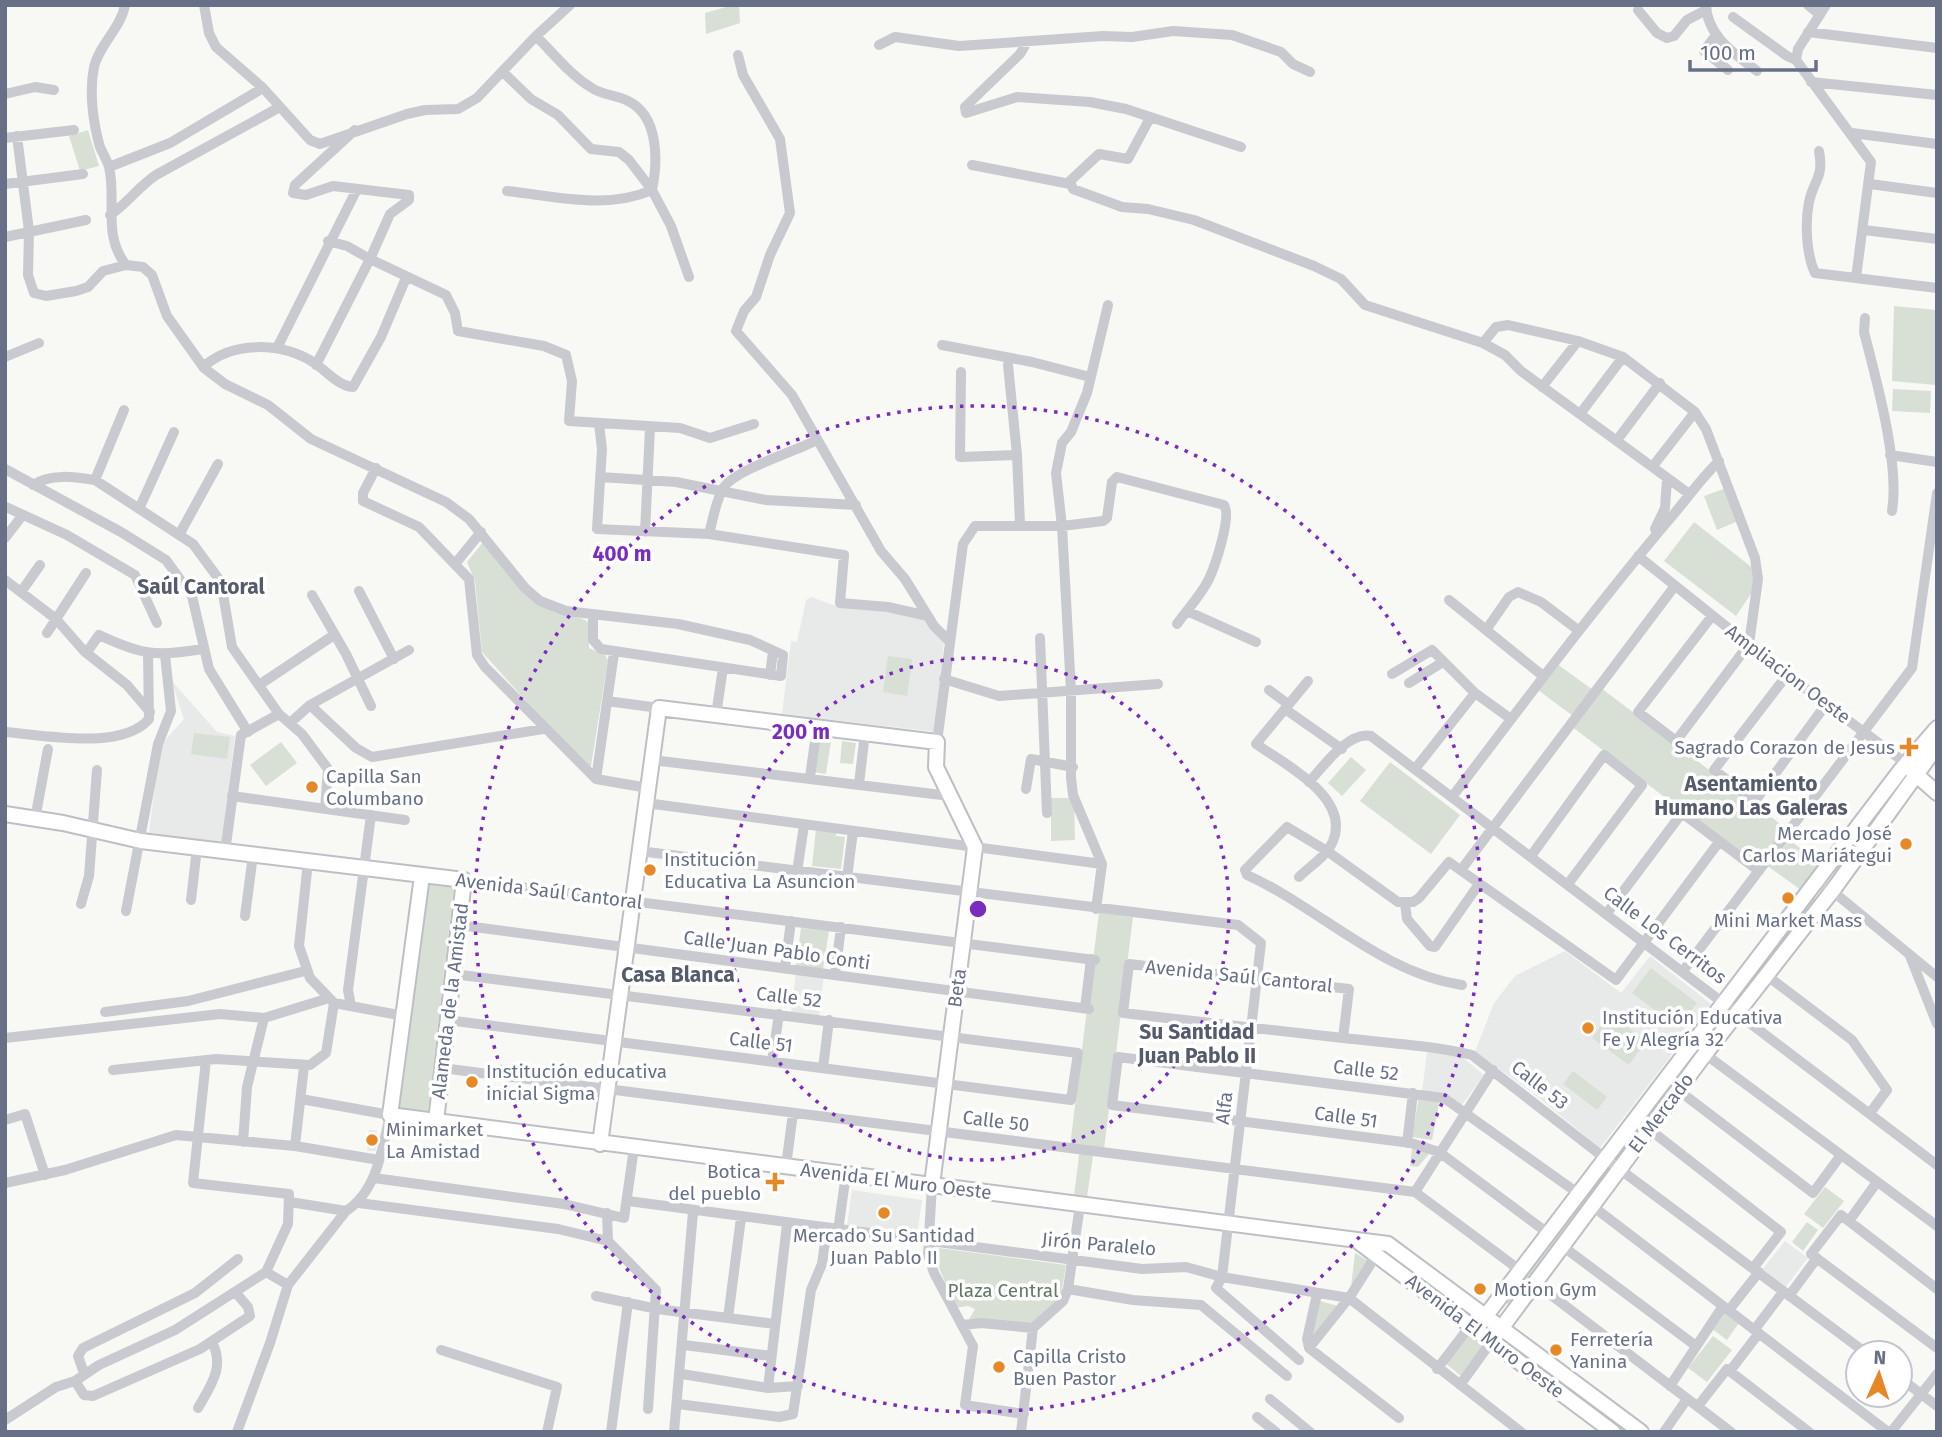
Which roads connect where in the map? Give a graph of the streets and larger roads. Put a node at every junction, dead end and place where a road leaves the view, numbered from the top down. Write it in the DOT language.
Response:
graph roads {
  1 [pos="125,5"];
  2 [pos="204,5"];
  3 [pos="570,5"];
  4 [pos="1808,5"];
  5 [pos="1826,5"];
  6 [pos="1706,8"];
  7 [pos="1639,10"];
  8 [pos="1820,15"];
  9 [pos="1733,17"];
  10 [pos="1808,32"];
  11 [pos="1716,35"];
  12 [pos="536,36"];
  13 [pos="1027,41"];
  14 [pos="878,45"];
  15 [pos="1937,48"];
  16 [pos="738,55"];
  17 [pos="1796,60"];
  18 [pos="1728,70"];
  19 [pos="1758,71"];
  20 [pos="503,72"];
  21 [pos="1310,72"];
  22 [pos="1811,82"];
  23 [pos="263,88"];
  24 [pos="54,90"];
  25 [pos="5,94"];
  26 [pos="1937,95"];
  27 [pos="278,108"];
  28 [pos="1150,118"];
  29 [pos="74,130"];
  30 [pos="355,130"];
  31 [pos="1852,133"];
  32 [pos="17,136"];
  33 [pos="5,138"];
  34 [pos="1937,144"];
  35 [pos="1241,147"];
  36 [pos="1819,151"];
  37 [pos="972,165"];
  38 [pos="109,167"];
  39 [pos="83,174"];
  40 [pos="22,180"];
  41 [pos="5,184"];
  42 [pos="1070,184"];
  43 [pos="1870,184"];
  44 [pos="357,189"];
  45 [pos="652,190"];
  46 [pos="507,191"];
  47 [pos="1937,193"];
  48 [pos="110,215"];
  49 [pos="86,220"];
  50 [pos="1864,230"];
  51 [pos="29,231"];
  52 [pos="5,237"];
  53 [pos="1937,239"];
  54 [pos="328,241"];
  55 [pos="370,259"];
  56 [pos="127,265"];
  57 [pos="689,277"];
  58 [pos="406,278"];
  59 [pos="1856,278"];
  60 [pos="1937,288"];
  61 [pos="1108,305"];
  62 [pos="1865,318"];
  63 [pos="1578,341"];
  64 [pos="39,343"];
  65 [pos="1483,343"];
  66 [pos="942,345"];
  67 [pos="277,348"];
  68 [pos="5,356"];
  69 [pos="1623,357"];
  70 [pos="316,365"];
  71 [pos="1008,365"];
  72 [pos="203,366"];
  73 [pos="961,372"];
  74 [pos="1090,377"];
  75 [pos="1660,383"];
  76 [pos="1542,387"];
  77 [pos="124,410"];
  78 [pos="1695,412"];
  79 [pos="1580,414"];
  80 [pos="599,424"];
  81 [pos="754,424"];
  82 [pos="650,428"];
  83 [pos="174,432"];
  84 [pos="817,440"];
  85 [pos="1617,440"];
  86 [pos="1017,455"];
  87 [pos="1889,455"];
  88 [pos="1719,461"];
  89 [pos="1937,462"];
  90 [pos="219,464"];
  91 [pos="1653,466"];
  92 [pos="376,468"];
  93 [pos="5,469"];
  94 [pos="600,477"];
  95 [pos="1667,479"];
  96 [pos="95,480"];
  97 [pos="647,480"];
  98 [pos="33,485"];
  99 [pos="722,489"];
  100 [pos="1688,493"];
  101 [pos="1937,493"];
  102 [pos="856,505"];
  103 [pos="6,507"];
  104 [pos="139,509"];
  105 [pos="1892,511"];
  106 [pos="22,516"];
  107 [pos="1935,522"];
  108 [pos="1020,524"];
  109 [pos="1062,526"];
  110 [pos="645,532"];
  111 [pos="481,533"];
  112 [pos="709,534"];
  113 [pos="179,535"];
  114 [pos="5,538"];
  115 [pos="1638,556"];
  116 [pos="455,564"];
  117 [pos="40,565"];
  118 [pos="86,572"];
  119 [pos="5,580"];
  120 [pos="1674,587"];
  121 [pos="359,591"];
  122 [pos="21,592"];
  123 [pos="312,595"];
  124 [pos="1449,600"];
  125 [pos="1186,611"];
  126 [pos="593,616"];
  127 [pos="928,616"];
  128 [pos="1712,616"];
  129 [pos="56,619"];
  130 [pos="157,623"];
  131 [pos="1177,624"];
  132 [pos="1486,630"];
  133 [pos="1578,630"];
  134 [pos="47,633"];
  135 [pos="334,635"];
  136 [pos="1040,638"];
  137 [pos="948,640"];
  138 [pos="1256,642"];
  139 [pos="1749,645"];
  140 [pos="203,649"];
  141 [pos="408,650"];
  142 [pos="87,652"];
  143 [pos="148,653"];
  144 [pos="614,653"];
  145 [pos="165,655"];
  146 [pos="394,659"];
  147 [pos="1443,662"];
  148 [pos="723,668"];
  149 [pos="1392,674"];
  150 [pos="1787,675"];
  151 [pos="1543,676"];
  152 [pos="358,679"];
  153 [pos="944,679"];
  154 [pos="1308,681"];
  155 [pos="1409,683"];
  156 [pos="259,684"];
  157 [pos="1158,684"];
  158 [pos="1269,690"];
  159 [pos="1071,691"];
  160 [pos="1043,692"];
  161 [pos="1475,694"];
  162 [pos="607,701"];
  163 [pos="1827,703"];
  164 [pos="310,705"];
  165 [pos="371,706"];
  166 [pos="1287,706"];
  167 [pos="659,708"];
  168 [pos="149,712"];
  169 [pos="279,714"];
  170 [pos="716,715"];
  171 [pos="1511,719"];
  172 [pos="290,723"];
  173 [pos="817,727"];
  174 [pos="1937,728"];
  175 [pos="543,729"];
  176 [pos="248,732"];
  177 [pos="5,733"];
  178 [pos="865,733"];
  179 [pos="1866,733"];
  180 [pos="937,742"];
  181 [pos="1937,746"];
  182 [pos="48,749"];
  183 [pos="1342,749"];
  184 [pos="652,760"];
  185 [pos="1047,761"];
  186 [pos="1073,767"];
  187 [pos="1920,767"];
  188 [pos="1415,769"];
  189 [pos="97,770"];
  190 [pos="810,777"];
  191 [pos="596,779"];
  192 [pos="1308,782"];
  193 [pos="859,784"];
  194 [pos="1026,789"];
  195 [pos="1937,793"];
  196 [pos="232,796"];
  197 [pos="647,796"];
  198 [pos="950,796"];
  199 [pos="1452,797"];
  200 [pos="325,809"];
  201 [pos="1047,813"];
  202 [pos="5,814"];
  203 [pos="371,815"];
  204 [pos="35,819"];
  205 [pos="405,820"];
  206 [pos="804,825"];
  207 [pos="1492,827"];
  208 [pos="94,830"];
  209 [pos="853,831"];
  210 [pos="141,841"];
  211 [pos="1719,842"];
  212 [pos="975,847"];
  213 [pos="197,848"];
  214 [pos="1327,850"];
  215 [pos="639,851"];
  216 [pos="225,852"];
  217 [pos="253,855"];
  218 [pos="1531,856"];
  219 [pos="308,862"];
  220 [pos="1101,864"];
  221 [pos="363,869"];
  222 [pos="1461,870"];
  223 [pos="797,872"];
  224 [pos="1759,872"];
  225 [pos="422,876"];
  226 [pos="1299,877"];
  227 [pos="847,878"];
  228 [pos="464,880"];
  229 [pos="1819,880"];
  230 [pos="1479,884"];
  231 [pos="1568,884"];
  232 [pos="1833,890"];
  233 [pos="969,893"];
  234 [pos="191,900"];
  235 [pos="633,901"];
  236 [pos="1405,903"];
  237 [pos="81,904"];
  238 [pos="1096,909"];
  239 [pos="126,911"];
  240 [pos="1607,913"];
  241 [pos="245,916"];
  242 [pos="791,920"];
  243 [pos="459,925"];
  244 [pos="841,927"];
  245 [pos="1644,942"];
  246 [pos="964,943"];
  247 [pos="626,947"];
  248 [pos="1909,956"];
  249 [pos="785,968"];
  250 [pos="306,971"];
  251 [pos="1683,971"];
  252 [pos="453,974"];
  253 [pos="835,975"];
  254 [pos="1766,975"];
  255 [pos="1258,977"];
  256 [pos="1937,977"];
  257 [pos="1462,985"];
  258 [pos="957,991"];
  259 [pos="620,994"];
  260 [pos="330,1001"];
  261 [pos="351,1006"];
  262 [pos="1731,1007"];
  263 [pos="1087,1008"];
  264 [pos="105,1012"];
  265 [pos="1123,1013"];
  266 [pos="779,1014"];
  267 [pos="404,1016"];
  268 [pos="264,1018"];
  269 [pos="447,1020"];
  270 [pos="829,1020"];
  271 [pos="1937,1024"];
  272 [pos="1251,1028"];
  273 [pos="950,1036"];
  274 [pos="5,1038"];
  275 [pos="1343,1038"];
  276 [pos="614,1041"];
  277 [pos="1705,1054"];
  278 [pos="206,1060"];
  279 [pos="253,1061"];
  280 [pos="772,1061"];
  281 [pos="304,1066"];
  282 [pos="442,1068"];
  283 [pos="823,1068"];
  284 [pos="113,1070"];
  285 [pos="1493,1070"];
  286 [pos="1246,1073"];
  287 [pos="944,1084"];
  288 [pos="607,1089"];
  289 [pos="1678,1090"];
  290 [pos="1413,1093"];
  291 [pos="300,1099"];
  292 [pos="1071,1100"];
  293 [pos="1112,1105"];
  294 [pos="1465,1110"];
  295 [pos="793,1113"];
  296 [pos="1870,1113"];
  297 [pos="390,1115"];
  298 [pos="5,1120"];
  299 [pos="436,1121"];
  300 [pos="1239,1121"];
  301 [pos="1649,1129"];
  302 [pos="939,1131"];
  303 [pos="197,1137"];
  304 [pos="243,1142"];
  305 [pos="1407,1143"];
  306 [pos="600,1144"];
  307 [pos="295,1146"];
  308 [pos="634,1148"];
  309 [pos="1439,1152"];
  310 [pos="1841,1155"];
  311 [pos="1606,1159"];
  312 [pos="379,1160"];
  313 [pos="1937,1165"];
  314 [pos="786,1166"];
  315 [pos="1619,1167"];
  316 [pos="1234,1169"];
  317 [pos="846,1174"];
  318 [pos="45,1175"];
  319 [pos="374,1178"];
  320 [pos="1877,1182"];
  321 [pos="5,1183"];
  322 [pos="932,1185"];
  323 [pos="1415,1192"];
  324 [pos="1579,1194"];
  325 [pos="628,1201"];
  326 [pos="290,1202"];
  327 [pos="359,1203"];
  328 [pos="1080,1205"];
  329 [pos="1591,1205"];
  330 [pos="346,1211"];
  331 [pos="693,1212"];
  332 [pos="607,1213"];
  333 [pos="741,1218"];
  334 [pos="1845,1218"];
  335 [pos="1226,1223"];
  336 [pos="787,1224"];
  337 [pos="1937,1226"];
  338 [pos="827,1229"];
  339 [pos="838,1231"];
  340 [pos="1549,1234"];
  341 [pos="608,1241"];
  342 [pos="1356,1241"];
  343 [pos="926,1242"];
  344 [pos="1561,1245"];
  345 [pos="1377,1254"];
  346 [pos="1814,1256"];
  347 [pos="238,1259"];
  348 [pos="1072,1260"];
  349 [pos="1756,1270"];
  350 [pos="1521,1271"];
  351 [pos="266,1272"];
  352 [pos="1222,1277"];
  353 [pos="1534,1282"];
  354 [pos="288,1285"];
  355 [pos="1068,1289"];
  356 [pos="1937,1289"];
  357 [pos="236,1293"];
  358 [pos="1317,1294"];
  359 [pos="1786,1294"];
  360 [pos="596,1296"];
  361 [pos="1349,1298"];
  362 [pos="628,1302"];
  363 [pos="1726,1308"];
  364 [pos="656,1309"];
  365 [pos="683,1312"];
  366 [pos="1485,1317"];
  367 [pos="728,1318"];
  368 [pos="775,1324"];
  369 [pos="963,1325"];
  370 [pos="1033,1328"];
  371 [pos="1473,1328"];
  372 [pos="1500,1329"];
  373 [pos="1757,1331"];
  374 [pos="1847,1339"];
  375 [pos="212,1342"];
  376 [pos="1491,1342"];
  377 [pos="684,1345"];
  378 [pos="1696,1346"];
  379 [pos="1309,1348"];
  380 [pos="1937,1348"];
  381 [pos="441,1350"];
  382 [pos="771,1356"];
  383 [pos="1300,1360"];
  384 [pos="1437,1369"];
  385 [pos="1728,1370"];
  386 [pos="84,1373"];
  387 [pos="682,1374"];
  388 [pos="1937,1374"];
  389 [pos="1287,1376"];
  390 [pos="75,1381"];
  391 [pos="1460,1385"];
  392 [pos="798,1386"];
  393 [pos="1670,1386"];
  394 [pos="768,1388"];
  395 [pos="1914,1388"];
  396 [pos="1920,1393"];
  397 [pos="1270,1399"];
  398 [pos="1687,1399"];
  399 [pos="678,1404"];
  400 [pos="1698,1406"];
  401 [pos="1937,1406"];
  402 [pos="198,1408"];
  403 [pos="648,1409"];
  404 [pos="1024,1413"];
  405 [pos="1257,1417"];
  406 [pos="1399,1418"];
  407 [pos="5,1420"];
  408 [pos="237,1432"];
  409 [pos="547,1432"];
  410 [pos="611,1432"];
  411 [pos="674,1432"];
  412 [pos="1021,1432"];
  413 [pos="1276,1432"];
  414 [pos="1310,1432"];
  415 [pos="1521,1432"];
  416 [pos="1614,1432"];
  417 [pos="1641,1432"];
  418 [pos="1664,1432"];
  419 [pos="1731,1432"];
  420 [pos="1809,1432"];
  421 [pos="1889,1432"];
  1 -- 38 [label="street"];
  2 -- 23 [label="street"];
  3 -- 12 [label="street"];
  4 -- 8 [label="street"];
  5 -- 8 [label="street"];
  6 -- 7 [label="street"];
  6 -- 11 [label="street"];
  8 -- 10 [label="street"];
  9 -- 17 [label="street"];
  10 -- 15 [label="street"];
  10 -- 17 [label="street"];
  11 -- 18 [label="street"];
  11 -- 19 [label="street"];
  12 -- 20 [label="street"];
  12 -- 45 [label="street"];
  13 -- 14 [label="street"];
  13 -- 21 [label="street"];
  13 -- 28 [label="street"];
  16 -- 84 [label="street"];
  17 -- 22 [label="street"];
  20 -- 30 [label="street"];
  20 -- 45 [label="street"];
  22 -- 26 [label="street"];
  22 -- 31 [label="street"];
  23 -- 27 [label="street"];
  23 -- 38 [label="street"];
  24 -- 25 [label="street"];
  27 -- 30 [label="street"];
  27 -- 48 [label="street"];
  28 -- 35 [label="street"];
  28 -- 42 [label="street"];
  29 -- 32 [label="street"];
  30 -- 44 [label="street"];
  31 -- 34 [label="street"];
  31 -- 43 [label="street"];
  32 -- 33 [label="street"];
  32 -- 40 [label="street"];
  36 -- 59 [label="street"];
  37 -- 42 [label="street"];
  38 -- 48 [label="street"];
  39 -- 40 [label="street"];
  40 -- 41 [label="street"];
  40 -- 51 [label="street"];
  42 -- 65 [label="street"];
  43 -- 47 [label="street"];
  43 -- 50 [label="street"];
  44 -- 54 [label="street"];
  44 -- 55 [label="street"];
  45 -- 46 [label="street"];
  45 -- 57 [label="street"];
  48 -- 56 [label="street"];
  49 -- 51 [label="street"];
  50 -- 53 [label="street"];
  50 -- 59 [label="street"];
  51 -- 52 [label="street"];
  51 -- 56 [label="street"];
  54 -- 55 [label="street"];
  54 -- 67 [label="street"];
  55 -- 58 [label="street"];
  55 -- 70 [label="street"];
  56 -- 72 [label="street"];
  58 -- 70 [label="street"];
  58 -- 80 [label="street"];
  59 -- 60 [label="street"];
  61 -- 74 [label="street"];
  62 -- 87 [label="street"];
  63 -- 65 [label="street"];
  63 -- 69 [label="street"];
  63 -- 76 [label="street"];
  64 -- 68 [label="street"];
  65 -- 76 [label="street"];
  66 -- 74 [label="street"];
  67 -- 70 [label="street"];
  67 -- 72 [label="street"];
  69 -- 75 [label="street"];
  69 -- 79 [label="street"];
  71 -- 86 [label="street"];
  72 -- 92 [label="street"];
  73 -- 86 [label="street"];
  74 -- 109 [label="street"];
  75 -- 78 [label="street"];
  75 -- 85 [label="street"];
  76 -- 79 [label="street"];
  77 -- 96 [label="street"];
  78 -- 88 [label="street"];
  78 -- 91 [label="street"];
  79 -- 85 [label="street"];
  80 -- 82 [label="street"];
  80 -- 94 [label="street"];
  81 -- 82 [label="street"];
  82 -- 97 [label="street"];
  83 -- 104 [label="street"];
  84 -- 99 [label="street"];
  84 -- 102 [label="street"];
  85 -- 91 [label="street"];
  86 -- 108 [label="street"];
  87 -- 89 [label="street"];
  87 -- 105 [label="street"];
  88 -- 100 [label="street"];
  88 -- 139 [label="street"];
  90 -- 113 [label="street"];
  91 -- 95 [label="street"];
  92 -- 111 [label="street"];
  92 -- 116 [label="street"];
  93 -- 98 [label="street"];
  94 -- 97 [label="street"];
  94 -- 110 [label="street"];
  95 -- 100 [label="street"];
  95 -- 115 [label="street"];
  96 -- 98 [label="street"];
  96 -- 104 [label="street"];
  97 -- 99 [label="street"];
  97 -- 110 [label="street"];
  98 -- 140 [label="street"];
  99 -- 102 [label="street"];
  99 -- 112 [label="street"];
  100 -- 115 [label="street"];
  101 -- 107 [label="street"];
  102 -- 127 [label="street"];
  103 -- 106 [label="street"];
  104 -- 113 [label="street"];
  106 -- 114 [label="street"];
  106 -- 130 [label="street"];
  107 -- 179 [label="street"];
  108 -- 109 [label="street"];
  108 -- 137 [label="street"];
  109 -- 125 [label="street"];
  109 -- 159 [label="street"];
  110 -- 112 [label="street"];
  111 -- 116 [label="street"];
  111 -- 126 [label="street"];
  112 -- 127 [label="street"];
  113 -- 156 [label="street"];
  115 -- 120 [label="street, Ampliacion Oeste"];
  115 -- 133 [label="street"];
  116 -- 175 [label="street"];
  117 -- 122 [label="street"];
  118 -- 129 [label="street"];
  119 -- 122 [label="street"];
  120 -- 128 [label="street, Ampliacion Oeste"];
  120 -- 207 [label="street"];
  121 -- 146 [label="street"];
  122 -- 129 [label="street"];
  123 -- 135 [label="street"];
  124 -- 132 [label="street"];
  125 -- 131 [label="street"];
  125 -- 138 [label="street"];
  126 -- 144 [label="street"];
  126 -- 148 [label="street"];
  127 -- 137 [label="street"];
  128 -- 139 [label="street, Ampliacion Oeste"];
  128 -- 139 [label="street"];
  129 -- 134 [label="street"];
  129 -- 142 [label="street"];
  132 -- 133 [label="street"];
  132 -- 151 [label="street"];
  133 -- 151 [label="street"];
  135 -- 152 [label="street"];
  135 -- 156 [label="street"];
  136 -- 160 [label="street"];
  137 -- 153 [label="street"];
  139 -- 150 [label="street, Ampliacion Oeste"];
  140 -- 145 [label="street"];
  140 -- 176 [label="street"];
  141 -- 146 [label="street"];
  142 -- 143 [label="street"];
  142 -- 168 [label="street"];
  143 -- 145 [label="street"];
  143 -- 168 [label="street"];
  144 -- 148 [label="street"];
  144 -- 162 [label="street"];
  145 -- 210 [label="street"];
  146 -- 152 [label="street"];
  147 -- 149 [label="street"];
  147 -- 155 [label="street"];
  147 -- 161 [label="street"];
  148 -- 170 [label="street"];
  150 -- 163 [label="street, Ampliacion Oeste"];
  150 -- 163 [label="street"];
  151 -- 171 [label="street"];
  152 -- 164 [label="street"];
  152 -- 165 [label="street"];
  153 -- 160 [label="street"];
  153 -- 180 [label="street"];
  154 -- 166 [label="street"];
  156 -- 169 [label="street"];
  157 -- 159 [label="street"];
  158 -- 166 [label="street"];
  159 -- 160 [label="street"];
  159 -- 186 [label="street"];
  160 -- 185 [label="street"];
  161 -- 171 [label="street"];
  161 -- 188 [label="street"];
  162 -- 167 [label="street"];
  162 -- 191 [label="street"];
  163 -- 179 [label="street, Ampliacion Oeste"];
  164 -- 172 [label="street"];
  164 -- 175 [label="street"];
  166 -- 183 [label="street"];
  166 -- 192 [label="street"];
  167 -- 170 [label="street"];
  167 -- 184 [label="street"];
  168 -- 177 [label="street"];
  169 -- 172 [label="street"];
  169 -- 176 [label="street"];
  170 -- 173 [label="street"];
  171 -- 199 [label="street"];
  172 -- 200 [label="street"];
  173 -- 178 [label="street"];
  173 -- 190 [label="street"];
  174 -- 187 [label="street"];
  175 -- 191 [label="street"];
  176 -- 196 [label="street"];
  178 -- 180 [label="street"];
  178 -- 193 [label="street"];
  179 -- 187 [label="street, Ampliacion Oeste"];
  179 -- 224 [label="street"];
  180 -- 198 [label="street"];
  181 -- 187 [label="street"];
  182 -- 204 [label="street"];
  183 -- 188 [label="street, Calle Los Cerritos"];
  183 -- 192 [label="street"];
  184 -- 190 [label="street"];
  184 -- 197 [label="street"];
  185 -- 186 [label="street"];
  185 -- 194 [label="street"];
  185 -- 201 [label="street"];
  186 -- 220 [label="street"];
  187 -- 195 [label="street, Ampliacion Oeste"];
  187 -- 229 [label="street, El Mercado"];
  187 -- 232 [label="street, El Mercado"];
  188 -- 199 [label="street, Calle Los Cerritos"];
  189 -- 208 [label="street"];
  190 -- 193 [label="street"];
  191 -- 197 [label="street"];
  192 -- 214 [label="street"];
  193 -- 198 [label="street"];
  196 -- 200 [label="street"];
  196 -- 216 [label="street"];
  197 -- 206 [label="street"];
  197 -- 215 [label="street"];
  198 -- 212 [label="street"];
  199 -- 207 [label="street, Calle Los Cerritos"];
  200 -- 203 [label="street"];
  202 -- 204 [label="street, Avenida Saúl Cantoral"];
  203 -- 205 [label="street"];
  203 -- 221 [label="street"];
  204 -- 208 [label="street, Avenida Saúl Cantoral"];
  206 -- 209 [label="street"];
  206 -- 223 [label="street"];
  207 -- 218 [label="street, Calle Los Cerritos"];
  207 -- 222 [label="street"];
  208 -- 210 [label="street, Avenida Saúl Cantoral"];
  208 -- 237 [label="street"];
  209 -- 212 [label="street"];
  209 -- 227 [label="street"];
  210 -- 213 [label="street, Avenida Saúl Cantoral"];
  210 -- 239 [label="street"];
  211 -- 224 [label="street"];
  211 -- 240 [label="street"];
  211 -- 245 [label="street"];
  212 -- 220 [label="street"];
  212 -- 233 [label="street, Beta"];
  213 -- 216 [label="street, Avenida Saúl Cantoral"];
  213 -- 234 [label="street"];
  214 -- 226 [label="street"];
  214 -- 236 [label="street"];
  214 -- 257 [label="street"];
  215 -- 223 [label="street"];
  215 -- 235 [label="street"];
  216 -- 217 [label="street, Avenida Saúl Cantoral"];
  217 -- 219 [label="street, Avenida Saúl Cantoral"];
  217 -- 241 [label="street"];
  218 -- 231 [label="street, Calle Los Cerritos"];
  218 -- 231 [label="street"];
  219 -- 221 [label="street, Avenida Saúl Cantoral"];
  219 -- 250 [label="street"];
  220 -- 238 [label="street"];
  221 -- 225 [label="street, Avenida Saúl Cantoral"];
  221 -- 261 [label="street"];
  222 -- 230 [label="street"];
  222 -- 236 [label="street"];
  223 -- 227 [label="street"];
  224 -- 251 [label="street"];
  225 -- 228 [label="street, Avenida Saúl Cantoral"];
  225 -- 267 [label="street"];
  227 -- 233 [label="street"];
  228 -- 235 [label="street, Avenida Saúl Cantoral"];
  228 -- 243 [label="street, Alameda de la Amistad"];
  229 -- 232 [label="street"];
  229 -- 262 [label="street, El Mercado"];
  230 -- 236 [label="street"];
  230 -- 245 [label="street"];
  231 -- 240 [label="street, Calle Los Cerritos"];
  232 -- 248 [label="street"];
  232 -- 254 [label="street, El Mercado"];
  233 -- 238 [label="street"];
  233 -- 246 [label="street, Beta"];
  235 -- 242 [label="street, Avenida Saúl Cantoral"];
  235 -- 247 [label="street"];
  238 -- 255 [label="street, Alfa"];
  240 -- 245 [label="street, Calle Los Cerritos"];
  242 -- 244 [label="street, Avenida Saúl Cantoral"];
  242 -- 249 [label="street"];
  243 -- 247 [label="street, Calle Juan Pablo Conti"];
  243 -- 252 [label="street, Alameda de la Amistad"];
  244 -- 246 [label="street, Avenida Saúl Cantoral"];
  244 -- 253 [label="street"];
  245 -- 251 [label="street, Calle Los Cerritos"];
  246 -- 258 [label="street, Beta"];
  246 -- 263 [label="street, Avenida Saúl Cantoral"];
  247 -- 249 [label="street, Calle Juan Pablo Conti"];
  247 -- 259 [label="street"];
  248 -- 256 [label="street"];
  248 -- 271 [label="street"];
  249 -- 253 [label="street, Calle Juan Pablo Conti"];
  250 -- 260 [label="street"];
  250 -- 264 [label="street"];
  251 -- 262 [label="street, Calle Los Cerritos"];
  252 -- 259 [label="street, Calle 52"];
  252 -- 269 [label="street, Alameda de la Amistad"];
  253 -- 258 [label="street, Calle Juan Pablo Conti"];
  254 -- 262 [label="street, El Mercado"];
  254 -- 296 [label="street"];
  255 -- 265 [label="street, Avenida Saúl Cantoral"];
  255 -- 272 [label="street, Alfa"];
  255 -- 275 [label="street, Avenida Saúl Cantoral"];
  258 -- 263 [label="street, Calle Juan Pablo Conti"];
  258 -- 273 [label="street, Beta"];
  259 -- 266 [label="street, Calle 52"];
  259 -- 276 [label="street"];
  260 -- 261 [label="street"];
  260 -- 268 [label="street"];
  260 -- 281 [label="street"];
  261 -- 267 [label="street"];
  262 -- 277 [label="street, El Mercado"];
  262 -- 296 [label="street, Calle Los Cerritos"];
  262 -- 311 [label="street, El Mercado"];
  265 -- 272 [label="street, Calle 53"];
  266 -- 270 [label="street, Calle 52"];
  266 -- 280 [label="street"];
  267 -- 297 [label="street"];
  268 -- 274 [label="street"];
  268 -- 279 [label="street"];
  269 -- 276 [label="street, Calle 51"];
  269 -- 282 [label="street, Alameda de la Amistad"];
  270 -- 273 [label="street, Calle 52"];
  270 -- 283 [label="street"];
  272 -- 275 [label="street, Calle 53"];
  272 -- 286 [label="street, Alfa"];
  273 -- 287 [label="street, Beta"];
  273 -- 292 [label="street, Calle 52"];
  275 -- 285 [label="street, Calle 53"];
  276 -- 280 [label="street, Calle 51"];
  276 -- 288 [label="street"];
  277 -- 289 [label="street, El Mercado"];
  277 -- 310 [label="street"];
  278 -- 279 [label="street"];
  278 -- 284 [label="street"];
  278 -- 303 [label="street"];
  279 -- 281 [label="street"];
  279 -- 304 [label="street"];
  280 -- 283 [label="street, Calle 51"];
  281 -- 291 [label="street"];
  282 -- 288 [label="street, Calle 50"];
  282 -- 299 [label="street, Alameda de la Amistad"];
  283 -- 287 [label="street, Calle 51"];
  285 -- 294 [label="street"];
  285 -- 311 [label="street, Calle 53"];
  286 -- 290 [label="street, Calle 52"];
  286 -- 293 [label="street, Calle 52"];
  286 -- 300 [label="street, Alfa"];
  287 -- 292 [label="street, Calle 51"];
  287 -- 302 [label="street, Beta"];
  288 -- 295 [label="street, Calle 50"];
  288 -- 306 [label="street"];
  289 -- 301 [label="street, El Mercado"];
  289 -- 310 [label="street"];
  290 -- 294 [label="street, Calle 52"];
  290 -- 305 [label="street"];
  291 -- 297 [label="street"];
  291 -- 307 [label="street"];
  293 -- 300 [label="street, Calle 51"];
  294 -- 309 [label="street"];
  294 -- 324 [label="street, Calle 52"];
  295 -- 302 [label="street, Calle 50"];
  295 -- 314 [label="street"];
  296 -- 313 [label="street, Calle Los Cerritos"];
  297 -- 299 [label="street, Avenida El Muro Oeste"];
  297 -- 312 [label="street"];
  298 -- 318 [label="street"];
  299 -- 306 [label="street, Avenida El Muro Oeste"];
  300 -- 305 [label="street, Calle 51"];
  300 -- 316 [label="street, Alfa"];
  301 -- 315 [label="street, El Mercado"];
  301 -- 349 [label="street"];
  302 -- 316 [label="street, Calle 50"];
  302 -- 322 [label="street, Beta"];
  303 -- 304 [label="street"];
  303 -- 318 [label="street"];
  303 -- 326 [label="street"];
  304 -- 307 [label="street"];
  305 -- 309 [label="street, Calle 51"];
  306 -- 308 [label="street, Avenida El Muro Oeste"];
  307 -- 312 [label="street"];
  308 -- 314 [label="street, Avenida El Muro Oeste"];
  308 -- 325 [label="street"];
  309 -- 323 [label="street"];
  309 -- 340 [label="street, Calle 51"];
  310 -- 320 [label="street"];
  311 -- 315 [label="street, Calle 53"];
  311 -- 324 [label="street, El Mercado"];
  312 -- 319 [label="street"];
  314 -- 317 [label="street, Avenida El Muro Oeste"];
  315 -- 329 [label="street, El Mercado"];
  315 -- 349 [label="street, Calle 53"];
  316 -- 323 [label="street, Calle 50"];
  316 -- 335 [label="street, Alfa"];
  317 -- 322 [label="street, Avenida El Muro Oeste"];
  317 -- 339 [label="street"];
  318 -- 321 [label="street"];
  319 -- 327 [label="street"];
  319 -- 332 [label="street"];
  320 -- 334 [label="street"];
  320 -- 337 [label="street"];
  322 -- 328 [label="street, Avenida El Muro Oeste"];
  322 -- 343 [label="street, Beta"];
  323 -- 350 [label="street, Calle 50"];
  324 -- 340 [label="street, El Mercado"];
  325 -- 331 [label="street, Jirón Paralelo"];
  325 -- 332 [label="street"];
  326 -- 330 [label="street"];
  326 -- 351 [label="street"];
  327 -- 330 [label="street"];
  327 -- 341 [label="street"];
  328 -- 335 [label="street, Avenida El Muro Oeste"];
  328 -- 348 [label="street"];
  329 -- 344 [label="street, El Mercado"];
  329 -- 363 [label="street"];
  330 -- 354 [label="street"];
  331 -- 333 [label="street, Jirón Paralelo"];
  331 -- 365 [label="street"];
  332 -- 341 [label="street"];
  333 -- 336 [label="street, Jirón Paralelo"];
  333 -- 367 [label="street"];
  334 -- 346 [label="street"];
  334 -- 356 [label="street"];
  335 -- 342 [label="street, Avenida El Muro Oeste"];
  335 -- 352 [label="street, Alfa"];
  336 -- 338 [label="street, Jirón Paralelo"];
  336 -- 368 [label="street"];
  338 -- 339 [label="street, Jirón Paralelo"];
  338 -- 392 [label="street"];
  339 -- 343 [label="street, Jirón Paralelo"];
  340 -- 350 [label="street, El Mercado"];
  341 -- 364 [label="street"];
  342 -- 345 [label="street, Avenida El Muro Oeste"];
  342 -- 366 [label="street, Avenida El Muro Oeste"];
  343 -- 348 [label="street, Jirón Paralelo"];
  343 -- 369 [label="street"];
  344 -- 353 [label="street, El Mercado"];
  344 -- 378 [label="street"];
  345 -- 361 [label="street"];
  345 -- 371 [label="street, Avenida El Muro Oeste"];
  346 -- 359 [label="street"];
  346 -- 380 [label="street"];
  347 -- 386 [label="street"];
  348 -- 352 [label="street, Jirón Paralelo"];
  348 -- 355 [label="street"];
  349 -- 359 [label="street, Calle 53"];
  349 -- 363 [label="street"];
  350 -- 366 [label="street, El Mercado"];
  351 -- 354 [label="street"];
  351 -- 357 [label="street"];
  352 -- 358 [label="street, Jirón Paralelo"];
  352 -- 383 [label="street"];
  353 -- 372 [label="street, El Mercado"];
  353 -- 393 [label="street"];
  354 -- 408 [label="street"];
  355 -- 370 [label="street"];
  355 -- 389 [label="street"];
  357 -- 375 [label="street"];
  357 -- 386 [label="street"];
  358 -- 361 [label="street, Jirón Paralelo"];
  358 -- 379 [label="street"];
  359 -- 373 [label="street"];
  359 -- 374 [label="street, Calle 53"];
  360 -- 362 [label="street"];
  361 -- 379 [label="street"];
  361 -- 384 [label="street"];
  362 -- 364 [label="street"];
  362 -- 410 [label="street"];
  363 -- 373 [label="street"];
  363 -- 378 [label="street"];
  364 -- 365 [label="street"];
  364 -- 403 [label="street"];
  365 -- 367 [label="street"];
  365 -- 377 [label="street"];
  366 -- 371 [label="street, El Mercado"];
  366 -- 372 [label="street, Avenida El Muro Oeste"];
  367 -- 368 [label="street"];
  368 -- 382 [label="street"];
  369 -- 370 [label="street"];
  369 -- 404 [label="street"];
  370 -- 404 [label="street"];
  371 -- 376 [label="street, Avenida El Muro Oeste"];
  371 -- 384 [label="street"];
  372 -- 376 [label="street, El Mercado"];
  372 -- 417 [label="street, Avenida El Muro Oeste"];
  373 -- 385 [label="street"];
  373 -- 421 [label="street"];
  375 -- 390 [label="street"];
  375 -- 402 [label="street"];
  376 -- 391 [label="street, El Mercado"];
  376 -- 416 [label="street, Avenida El Muro Oeste"];
  377 -- 382 [label="street"];
  377 -- 387 [label="street"];
  378 -- 393 [label="street"];
  379 -- 406 [label="street"];
  381 -- 409 [label="street"];
  382 -- 394 [label="street"];
  384 -- 391 [label="street"];
  385 -- 400 [label="street"];
  385 -- 420 [label="street"];
  386 -- 390 [label="street"];
  387 -- 394 [label="street"];
  387 -- 399 [label="street"];
  388 -- 396 [label="street"];
  390 -- 407 [label="street"];
  391 -- 415 [label="street"];
  392 -- 394 [label="street"];
  392 -- 399 [label="street"];
  393 -- 398 [label="street"];
  395 -- 396 [label="street"];
  396 -- 401 [label="street"];
  396 -- 421 [label="street"];
  397 -- 414 [label="street"];
  398 -- 400 [label="street"];
  398 -- 418 [label="street"];
  399 -- 411 [label="street"];
  400 -- 419 [label="street"];
  404 -- 412 [label="street"];
  405 -- 413 [label="street"];
}
